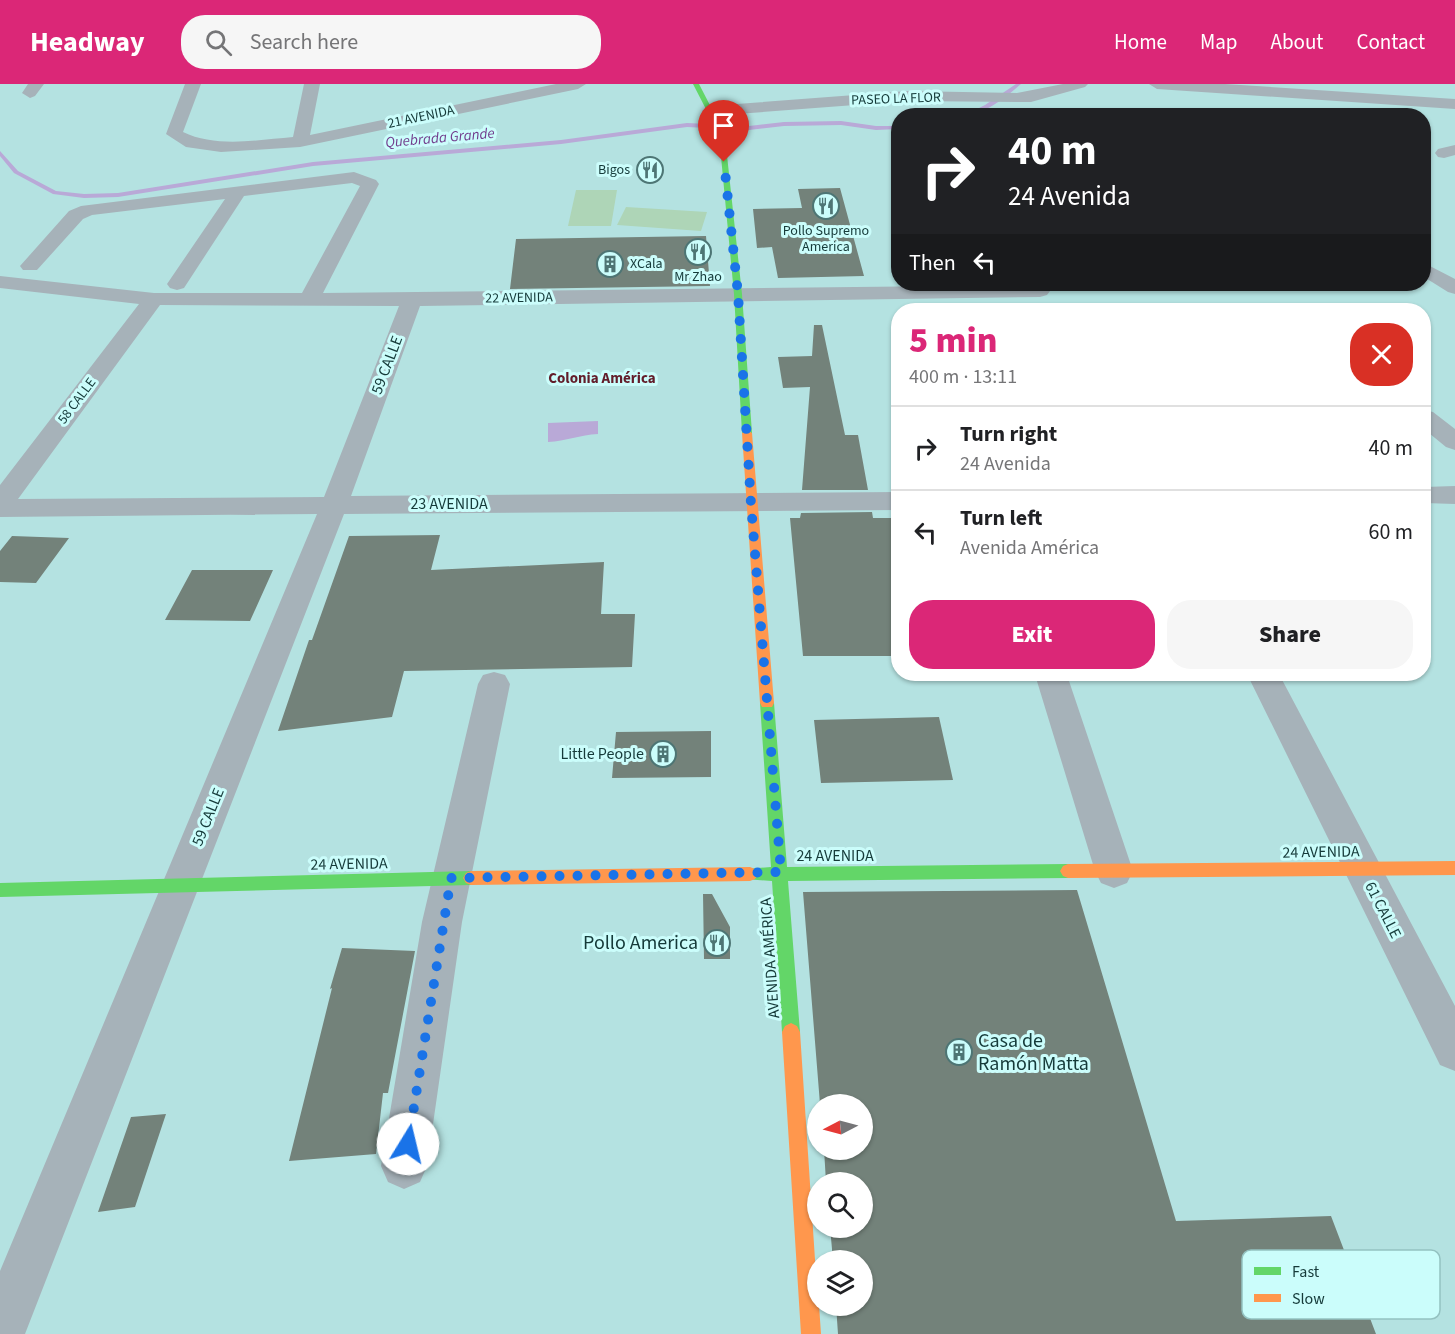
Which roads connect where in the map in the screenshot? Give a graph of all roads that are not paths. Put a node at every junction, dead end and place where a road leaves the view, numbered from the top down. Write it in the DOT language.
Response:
graph roads {
  1 [pos="192,84"];
  2 [pos="312,84"];
  3 [pos="573,84"];
  4 [pos="696,84"];
  5 [pos="1080,84"];
  6 [pos="1157,84"];
  7 [pos="450,93"];
  8 [pos="1455,104"];
  9 [pos="452,110"];
  10 [pos="711,113"];
  11 [pos="300,142"];
  12 [pos="1455,150"];
  13 [pos="1455,159"];
  14 [pos="238,192"];
  15 [pos="30,266"];
  16 [pos="1431,273"];
  17 [pos="0,282"];
  18 [pos="177,284"];
  19 [pos="1455,288"];
  20 [pos="1040,291"];
  21 [pos="738,294"];
  22 [pos="154,299"];
  23 [pos="309,300"];
  24 [pos="412,300"];
  25 [pos="1431,423"];
  26 [pos="1455,442"];
  27 [pos="1431,495"];
  28 [pos="1455,495"];
  29 [pos="891,501"];
  30 [pos="333,504"];
  31 [pos="751,504"];
  32 [pos="0,506"];
  33 [pos="1053,681"];
  34 [pos="1267,681"];
  35 [pos="494,684"];
  36 [pos="1455,867"];
  37 [pos="1362,868"];
  38 [pos="1114,871"];
  39 [pos="781,872"];
  40 [pos="451,878"];
  41 [pos="181,884"];
  42 [pos="0,890"];
  43 [pos="1455,1050"];
  44 [pos="404,1166"];
  45 [pos="0,1332"];
  46 [pos="811,1334"];
  1 -- 11 [label="street, 21 AVENIDA"];
  2 -- 11 [label="street"];
  3 -- 9 [label="street, 21 AVENIDA"];
  4 -- 10 [label="main road, AVENIDA AMÉRICA"];
  5 -- 10 [label="street, PASEO LA FLOR"];
  6 -- 8 [label="street"];
  7 -- 9 [label="street"];
  9 -- 11 [label="street, 21 AVENIDA"];
  10 -- 21 [label="main road, AVENIDA AMÉRICA"];
  12 -- 13 [label="street"];
  14 -- 15 [label="street"];
  14 -- 18 [label="street"];
  14 -- 23 [label="street"];
  16 -- 19 [label="street"];
  17 -- 22 [label="street, 22 AVENIDA"];
  20 -- 21 [label="street, 22 AVENIDA"];
  21 -- 24 [label="street, 22 AVENIDA"];
  21 -- 31 [label="main road, AVENIDA AMÉRICA"];
  22 -- 23 [label="street, 22 AVENIDA"];
  22 -- 32 [label="street, 58 CALLE"];
  23 -- 24 [label="street, 22 AVENIDA"];
  24 -- 30 [label="street, 59 CALLE"];
  25 -- 26 [label="street"];
  27 -- 28 [label="street"];
  29 -- 31 [label="street, 23 AVENIDA"];
  30 -- 31 [label="street, 23 AVENIDA"];
  30 -- 32 [label="street, 23 AVENIDA"];
  30 -- 41 [label="street, 59 CALLE"];
  31 -- 39 [label="main road, AVENIDA AMÉRICA"];
  33 -- 38 [label="street"];
  34 -- 37 [label="street, 61 CALLE"];
  35 -- 40 [label="street"];
  36 -- 37 [label="main road, 24 AVENIDA"];
  37 -- 38 [label="main road, 24 AVENIDA"];
  37 -- 43 [label="street, 61 CALLE"];
  38 -- 39 [label="main road, 24 AVENIDA"];
  39 -- 40 [label="main road, 24 AVENIDA"];
  39 -- 46 [label="main road, AVENIDA AMÉRICA"];
  40 -- 41 [label="main road, 24 AVENIDA"];
  40 -- 44 [label="street"];
  41 -- 42 [label="main road, 24 AVENIDA"];
  41 -- 45 [label="street, 59 CALLE"];
}
